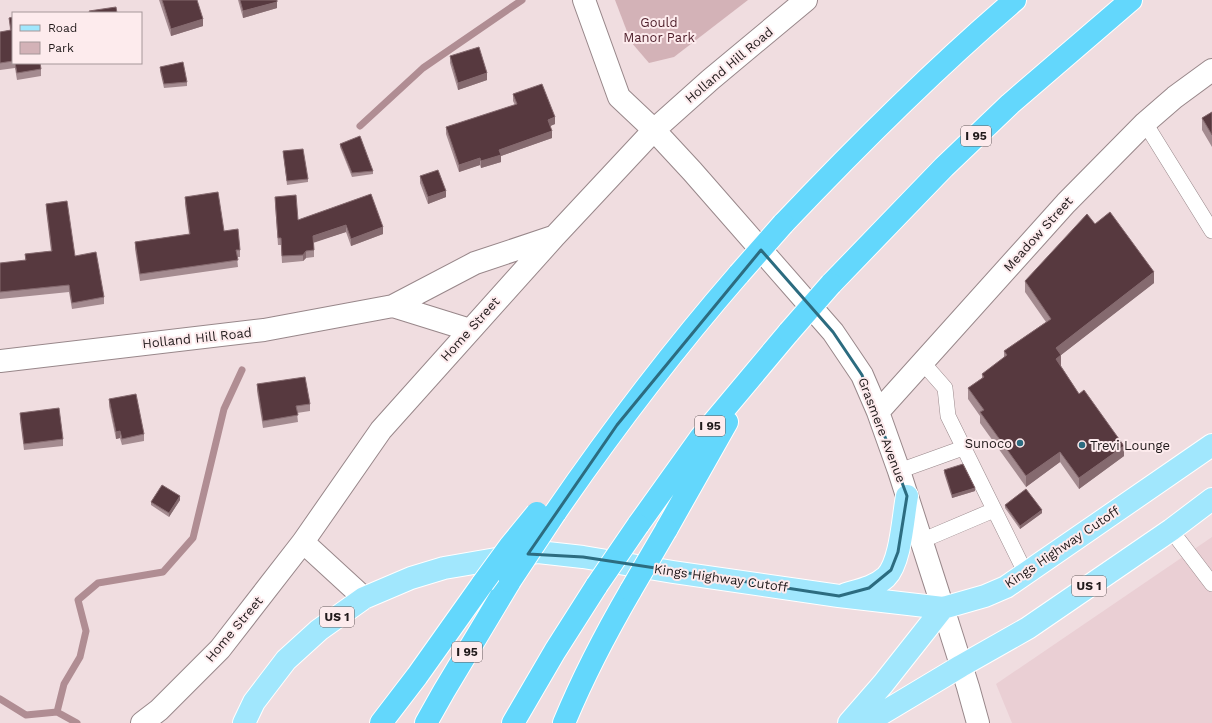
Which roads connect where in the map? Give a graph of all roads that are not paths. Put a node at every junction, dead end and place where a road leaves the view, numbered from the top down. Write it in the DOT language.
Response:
graph roads {
  1 [pos="584,0"];
  2 [pos="806,0"];
  3 [pos="1015,0"];
  4 [pos="1131,0"];
  5 [pos="1212,70"];
  6 [pos="1145,123"];
  7 [pos="654,130"];
  8 [pos="1212,231"];
  9 [pos="554,237"];
  10 [pos="393,306"];
  11 [pos="470,330"];
  12 [pos="0,361"];
  13 [pos="923,363"];
  14 [pos="758,367"];
  15 [pos="878,412"];
  16 [pos="1212,446"];
  17 [pos="963,448"];
  18 [pos="899,471"];
  19 [pos="907,496"];
  20 [pos="1212,499"];
  21 [pos="994,510"];
  22 [pos="546,513"];
  23 [pos="1171,530"];
  24 [pos="922,541"];
  25 [pos="303,542"];
  26 [pos="1026,574"];
  27 [pos="1212,584"];
  28 [pos="839,596"];
  29 [pos="364,598"];
  30 [pos="943,608"];
  31 [pos="961,666"];
  32 [pos="162,717"];
  33 [pos="142,723"];
  34 [pos="244,723"];
  35 [pos="382,723"];
  36 [pos="426,723"];
  37 [pos="513,723"];
  38 [pos="564,723"];
  39 [pos="849,723"];
  40 [pos="866,723"];
  41 [pos="978,723"];
  1 -- 7 [label="street, Grasmere Avenue"];
  2 -- 7 [label="street, Holland Hill Road"];
  3 -- 22 [label="highway, I 95, bridge"];
  4 -- 14 [label="highway, I 95, bridge"];
  5 -- 6 [label="street, Meadow Street"];
  6 -- 8 [label="lane"];
  6 -- 13 [label="street, Meadow Street"];
  7 -- 9 [label="street, Home Street"];
  7 -- 15 [label="street, Grasmere Avenue"];
  9 -- 10 [label="street, Holland Hill Road"];
  9 -- 11 [label="street, Home Street"];
  10 -- 11 [label="street, Holland Hill Road"];
  10 -- 12 [label="street, Holland Hill Road"];
  11 -- 25 [label="street, Home Street"];
  13 -- 15 [label="street, Meadow Street"];
  13 -- 17 [label="lane"];
  14 -- 37 [label="highway, I 95, bridge"];
  14 -- 38 [label="highway, bridge"];
  15 -- 18 [label="street, Grasmere Avenue"];
  16 -- 26 [label="main road, Kings Highway Cutoff / US 1"];
  17 -- 18 [label="lane"];
  17 -- 21 [label="lane"];
  18 -- 19 [label="street, Grasmere Avenue"];
  19 -- 24 [label="street, Grasmere Avenue"];
  19 -- 28 [label="main road"];
  20 -- 23 [label="main road, US 1"];
  21 -- 24 [label="lane"];
  21 -- 26 [label="lane"];
  22 -- 35 [label="highway, bridge"];
  22 -- 36 [label="highway, I 95, bridge"];
  23 -- 27 [label="lane"];
  23 -- 31 [label="main road, US 1"];
  24 -- 30 [label="street, Grasmere Avenue"];
  25 -- 29 [label="street"];
  25 -- 32 [label="street, Home Street"];
  26 -- 30 [label="main road, Kings Highway Cutoff / US 1"];
  28 -- 29 [label="main road, Kings Highway Cutoff / US 1"];
  28 -- 30 [label="main road, Kings Highway Cutoff / US 1"];
  29 -- 34 [label="main road, Kings Highway Cutoff / US 1"];
  30 -- 31 [label="street, Grasmere Avenue"];
  30 -- 39 [label="main road"];
  31 -- 40 [label="main road, US 1"];
  31 -- 41 [label="street, Grasmere Avenue"];
  32 -- 33 [label="street, Home Street"];
}
